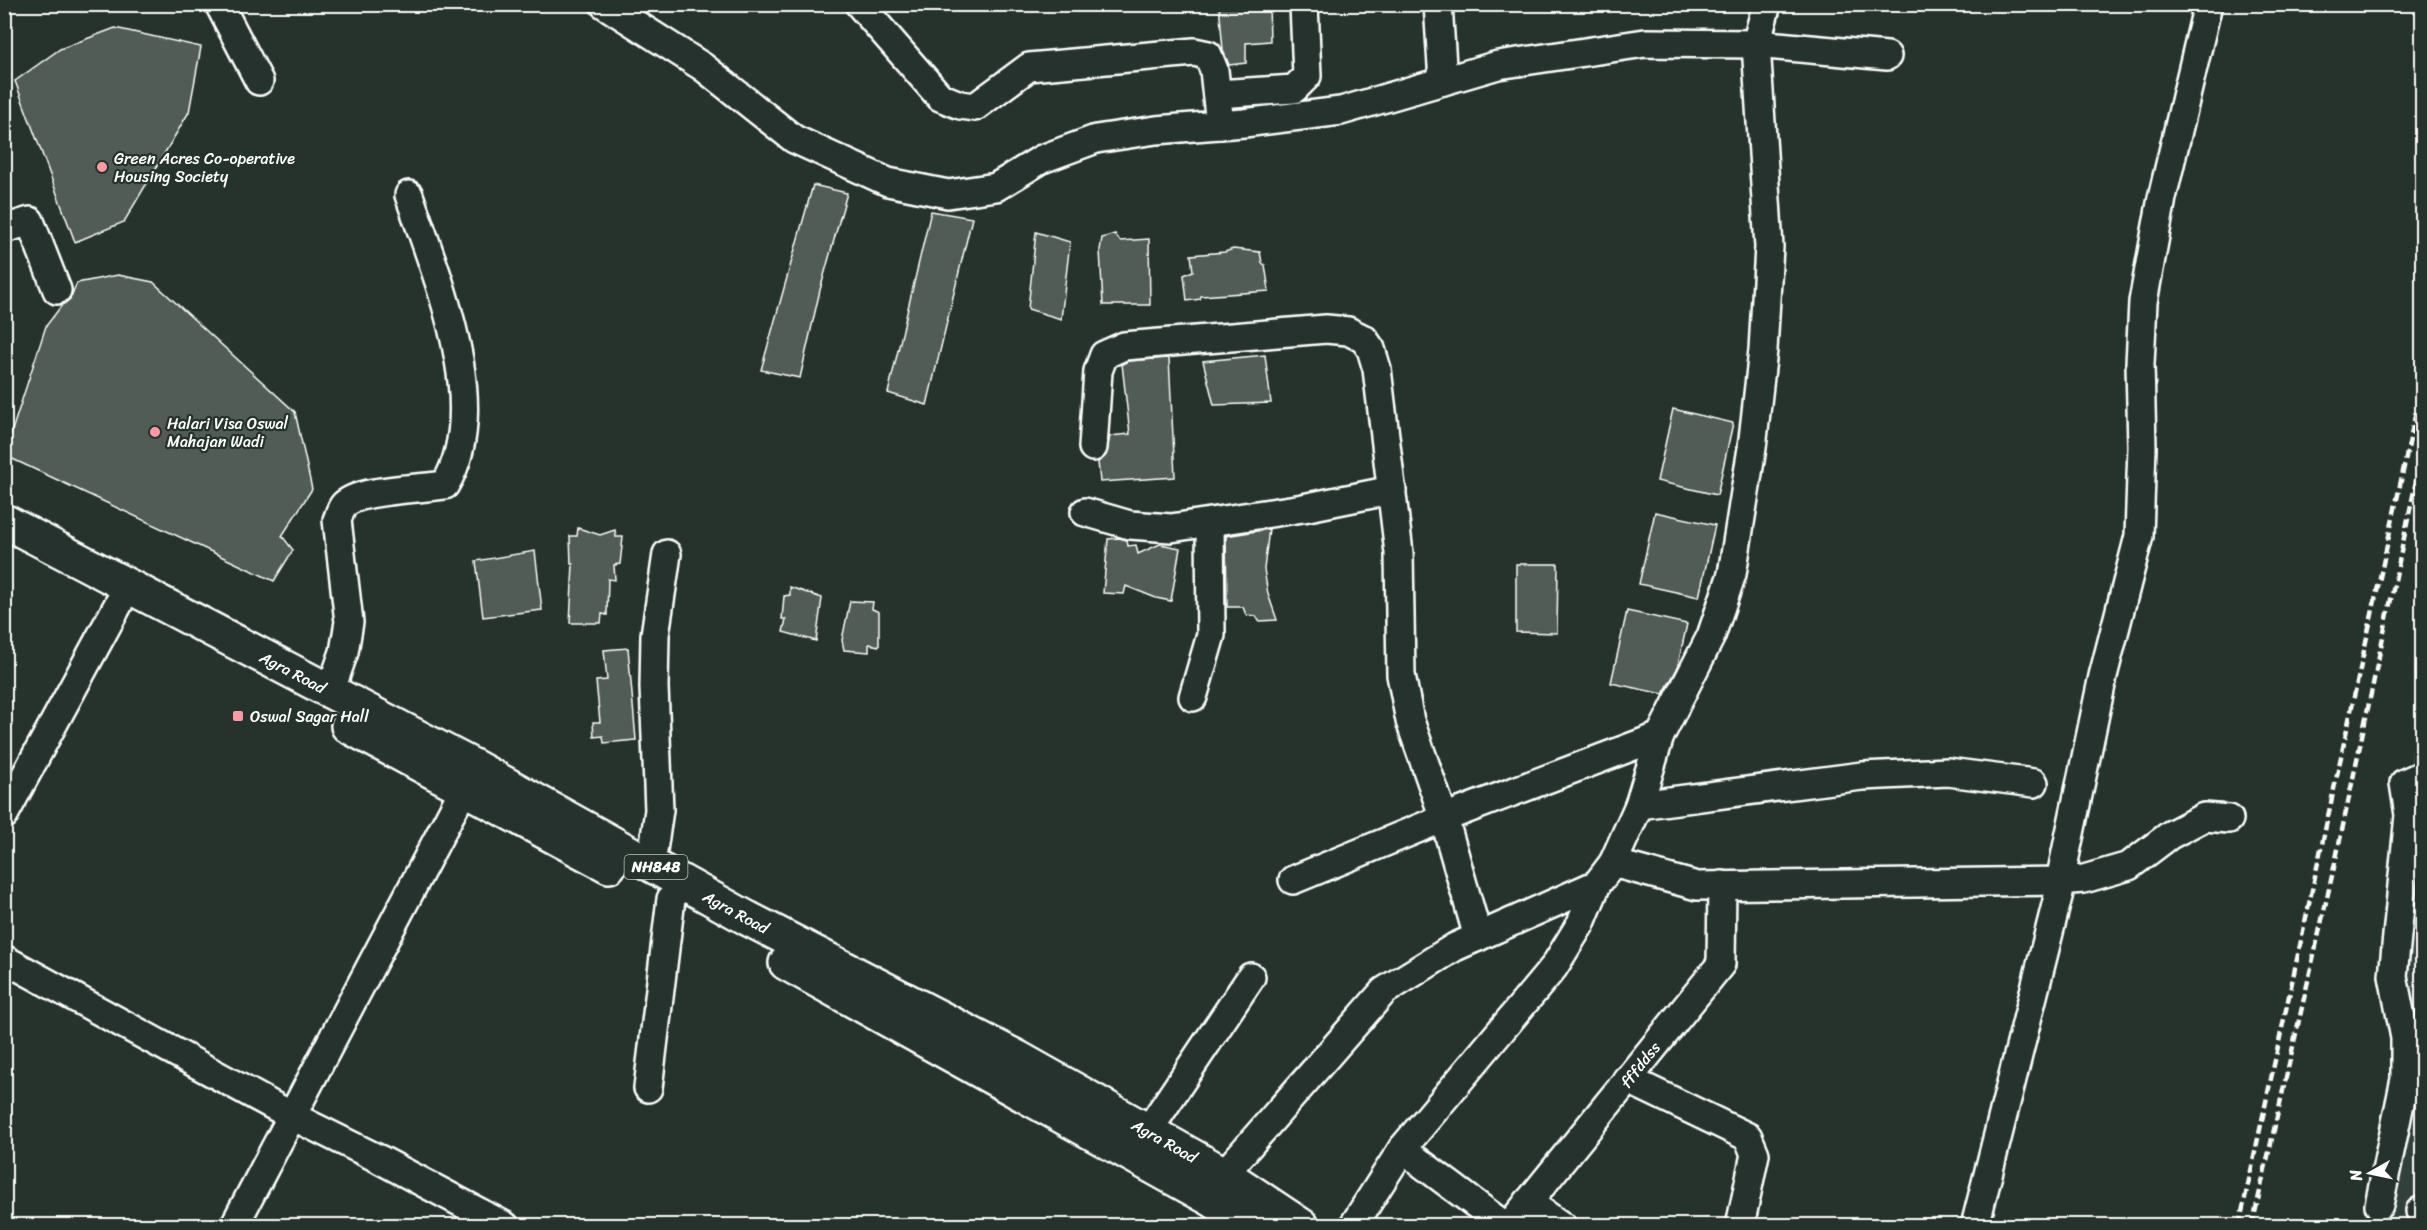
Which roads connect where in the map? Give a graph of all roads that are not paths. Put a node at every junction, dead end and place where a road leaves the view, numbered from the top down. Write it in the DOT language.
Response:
graph roads {
  1 [pos="219,4"];
  2 [pos="604,4"];
  3 [pos="859,4"];
  4 [pos="1304,4"];
  5 [pos="1438,4"];
  6 [pos="1767,4"];
  7 [pos="2208,4"];
  8 [pos="1756,44"];
  9 [pos="1887,56"];
  10 [pos="259,81"];
  11 [pos="1443,81"];
  12 [pos="1217,94"];
  13 [pos="1220,125"];
  14 [pos="409,195"];
  15 [pos="4,229"];
  16 [pos="57,290"];
  17 [pos="1093,447"];
  18 [pos="1392,490"];
  19 [pos="1085,512"];
  20 [pos="4,521"];
  21 [pos="1210,523"];
  22 [pos="4,542"];
  23 [pos="667,554"];
  24 [pos="119,603"];
  25 [pos="330,692"];
  26 [pos="1193,697"];
  27 [pos="1660,736"];
  28 [pos="2422,775"];
  29 [pos="2034,783"];
  30 [pos="464,789"];
  31 [pos="1639,805"];
  32 [pos="4,815"];
  33 [pos="1444,818"];
  34 [pos="2229,819"];
  35 [pos="651,864"];
  36 [pos="1605,873"];
  37 [pos="1293,880"];
  38 [pos="2061,881"];
  39 [pos="1722,885"];
  40 [pos="671,900"];
  41 [pos="1478,937"];
  42 [pos="4,959"];
  43 [pos="1251,977"];
  44 [pos="1627,1079"];
  45 [pos="648,1088"];
  46 [pos="292,1116"];
  47 [pos="1148,1131"];
  48 [pos="1402,1149"];
  49 [pos="1217,1186"];
  50 [pos="1528,1202"];
  51 [pos="2379,1205"];
  52 [pos="234,1226"];
  53 [pos="505,1226"];
  54 [pos="1252,1226"];
  55 [pos="1302,1226"];
  56 [pos="1353,1226"];
  57 [pos="1507,1226"];
  58 [pos="1562,1226"];
  59 [pos="1740,1226"];
  60 [pos="1975,1226"];
  1 -- 10 [label="street"];
  2 -- 13 [label="street"];
  3 -- 12 [label="street"];
  4 -- 12 [label="street"];
  5 -- 11 [label="street"];
  6 -- 8 [label="street"];
  7 -- 38 [label="street"];
  8 -- 9 [label="street"];
  8 -- 11 [label="street"];
  8 -- 27 [label="street"];
  11 -- 13 [label="street"];
  12 -- 13 [label="street"];
  14 -- 25 [label="street"];
  15 -- 16 [label="street"];
  17 -- 18 [label="street"];
  18 -- 21 [label="street"];
  18 -- 33 [label="street"];
  19 -- 21 [label="street"];
  20 -- 25 [label="highway, Agra Road / NH848"];
  21 -- 26 [label="street"];
  22 -- 24 [label="highway, Agra Road / NH848"];
  23 -- 35 [label="street"];
  24 -- 30 [label="highway, Agra Road / NH848"];
  24 -- 32 [label="street"];
  25 -- 35 [label="highway, Agra Road / NH848"];
  27 -- 31 [label="street"];
  27 -- 33 [label="street"];
  28 -- 51 [label="street"];
  29 -- 31 [label="street"];
  30 -- 40 [label="highway, Agra Road / NH848"];
  30 -- 46 [label="street"];
  31 -- 36 [label="street"];
  33 -- 37 [label="street"];
  33 -- 41 [label="street"];
  34 -- 38 [label="street"];
  35 -- 47 [label="highway, Agra Road / NH848"];
  36 -- 39 [label="street"];
  36 -- 41 [label="street"];
  36 -- 48 [label="street"];
  38 -- 39 [label="street"];
  38 -- 60 [label="street"];
  39 -- 44 [label="street, fffddss"];
  40 -- 45 [label="street"];
  40 -- 49 [label="highway, Agra Road / NH848"];
  41 -- 49 [label="street"];
  42 -- 46 [label="street"];
  43 -- 47 [label="street"];
  44 -- 50 [label="street, fffddss"];
  44 -- 59 [label="street"];
  46 -- 52 [label="street"];
  46 -- 53 [label="street"];
  47 -- 49 [label="highway, Agra Road / NH848"];
  48 -- 56 [label="street"];
  48 -- 57 [label="street"];
  49 -- 54 [label="highway, Agra Road / NH848"];
  49 -- 55 [label="highway, Agra Road / NH848"];
  50 -- 57 [label="street, fffddss"];
  50 -- 58 [label="street"];
}
